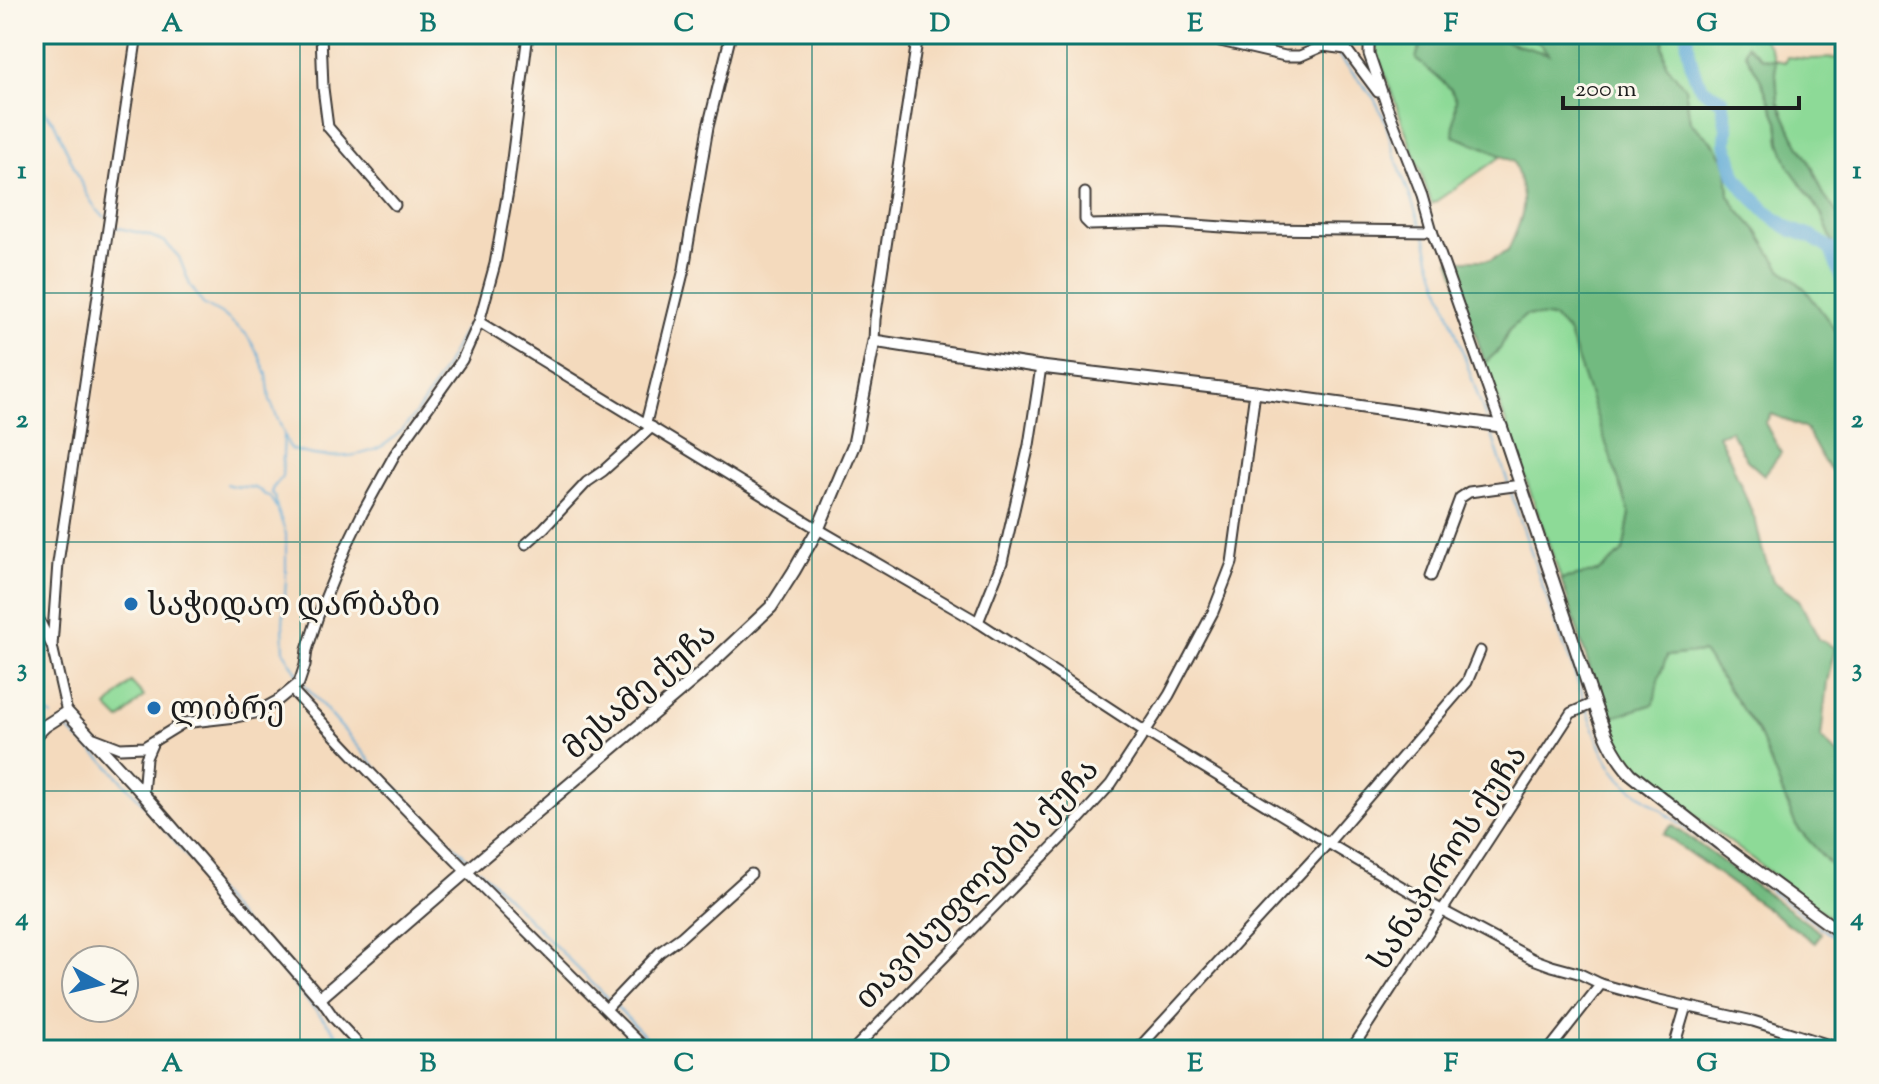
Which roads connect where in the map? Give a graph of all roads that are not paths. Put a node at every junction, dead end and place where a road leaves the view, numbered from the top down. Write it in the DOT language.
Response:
graph roads {
  1 [pos="137,34"];
  2 [pos="321,34"];
  3 [pos="528,34"];
  4 [pos="731,34"];
  5 [pos="918,34"];
  6 [pos="1315,34"];
  7 [pos="1341,34"];
  8 [pos="1369,34"];
  9 [pos="1216,40"];
  10 [pos="1323,46"];
  11 [pos="1346,49"];
  12 [pos="1385,101"];
  13 [pos="1085,193"];
  14 [pos="395,205"];
  15 [pos="1432,231"];
  16 [pos="479,322"];
  17 [pos="874,341"];
  18 [pos="1041,367"];
  19 [pos="1255,392"];
  20 [pos="649,425"];
  21 [pos="1501,426"];
  22 [pos="1521,485"];
  23 [pos="818,529"];
  24 [pos="526,544"];
  25 [pos="1431,576"];
  26 [pos="34,610"];
  27 [pos="978,622"];
  28 [pos="52,646"];
  29 [pos="1480,651"];
  30 [pos="292,690"];
  31 [pos="1594,703"];
  32 [pos="67,712"];
  33 [pos="34,720"];
  34 [pos="45,726"];
  35 [pos="1146,732"];
  36 [pos="34,737"];
  37 [pos="91,737"];
  38 [pos="153,742"];
  39 [pos="143,794"];
  40 [pos="1328,843"];
  41 [pos="467,871"];
  42 [pos="751,874"];
  43 [pos="1443,911"];
  44 [pos="1845,936"];
  45 [pos="1601,984"];
  46 [pos="320,998"];
  47 [pos="1686,1006"];
  48 [pos="606,1009"];
  49 [pos="364,1050"];
  50 [pos="647,1050"];
  51 [pos="853,1050"];
  52 [pos="1137,1050"];
  53 [pos="1351,1050"];
  54 [pos="1549,1050"];
  55 [pos="1673,1050"];
  56 [pos="1845,1050"];
  1 -- 28 [label="street"];
  2 -- 14 [label="street"];
  3 -- 16 [label="street"];
  4 -- 20 [label="street"];
  5 -- 17 [label="street"];
  6 -- 10 [label="street"];
  7 -- 11 [label="street"];
  8 -- 12 [label="street"];
  9 -- 10 [label="street"];
  10 -- 11 [label="street"];
  11 -- 12 [label="street"];
  12 -- 15 [label="street"];
  13 -- 15 [label="street"];
  15 -- 21 [label="street"];
  16 -- 20 [label="street"];
  16 -- 30 [label="street"];
  17 -- 18 [label="street"];
  17 -- 23 [label="street, მესამე ქუჩა"];
  18 -- 19 [label="street"];
  18 -- 27 [label="street"];
  19 -- 21 [label="street"];
  19 -- 35 [label="street, თავისუფლების ქუჩა"];
  20 -- 23 [label="street"];
  20 -- 24 [label="street"];
  21 -- 22 [label="street"];
  22 -- 25 [label="street"];
  22 -- 31 [label="street"];
  23 -- 27 [label="street"];
  23 -- 41 [label="street, მესამე ქუჩა"];
  26 -- 28 [label="street"];
  27 -- 35 [label="street"];
  28 -- 32 [label="street"];
  29 -- 40 [label="street"];
  30 -- 38 [label="street"];
  30 -- 41 [label="street"];
  31 -- 43 [label="street, სანაპიროს ქუჩა"];
  31 -- 44 [label="street"];
  32 -- 34 [label="street"];
  32 -- 37 [label="street"];
  33 -- 34 [label="street"];
  34 -- 36 [label="street"];
  35 -- 40 [label="street"];
  35 -- 51 [label="street, თავისუფლების ქუჩა"];
  37 -- 38 [label="street"];
  37 -- 39 [label="street"];
  38 -- 39 [label="street"];
  39 -- 46 [label="street"];
  40 -- 43 [label="street"];
  40 -- 52 [label="street"];
  41 -- 46 [label="street, მესამე ქუჩა"];
  41 -- 48 [label="street"];
  42 -- 48 [label="street"];
  43 -- 45 [label="street"];
  43 -- 53 [label="street, სანაპიროს ქუჩა"];
  45 -- 47 [label="street"];
  45 -- 54 [label="street"];
  46 -- 49 [label="street"];
  47 -- 55 [label="street"];
  47 -- 56 [label="street"];
  48 -- 50 [label="street"];
}
